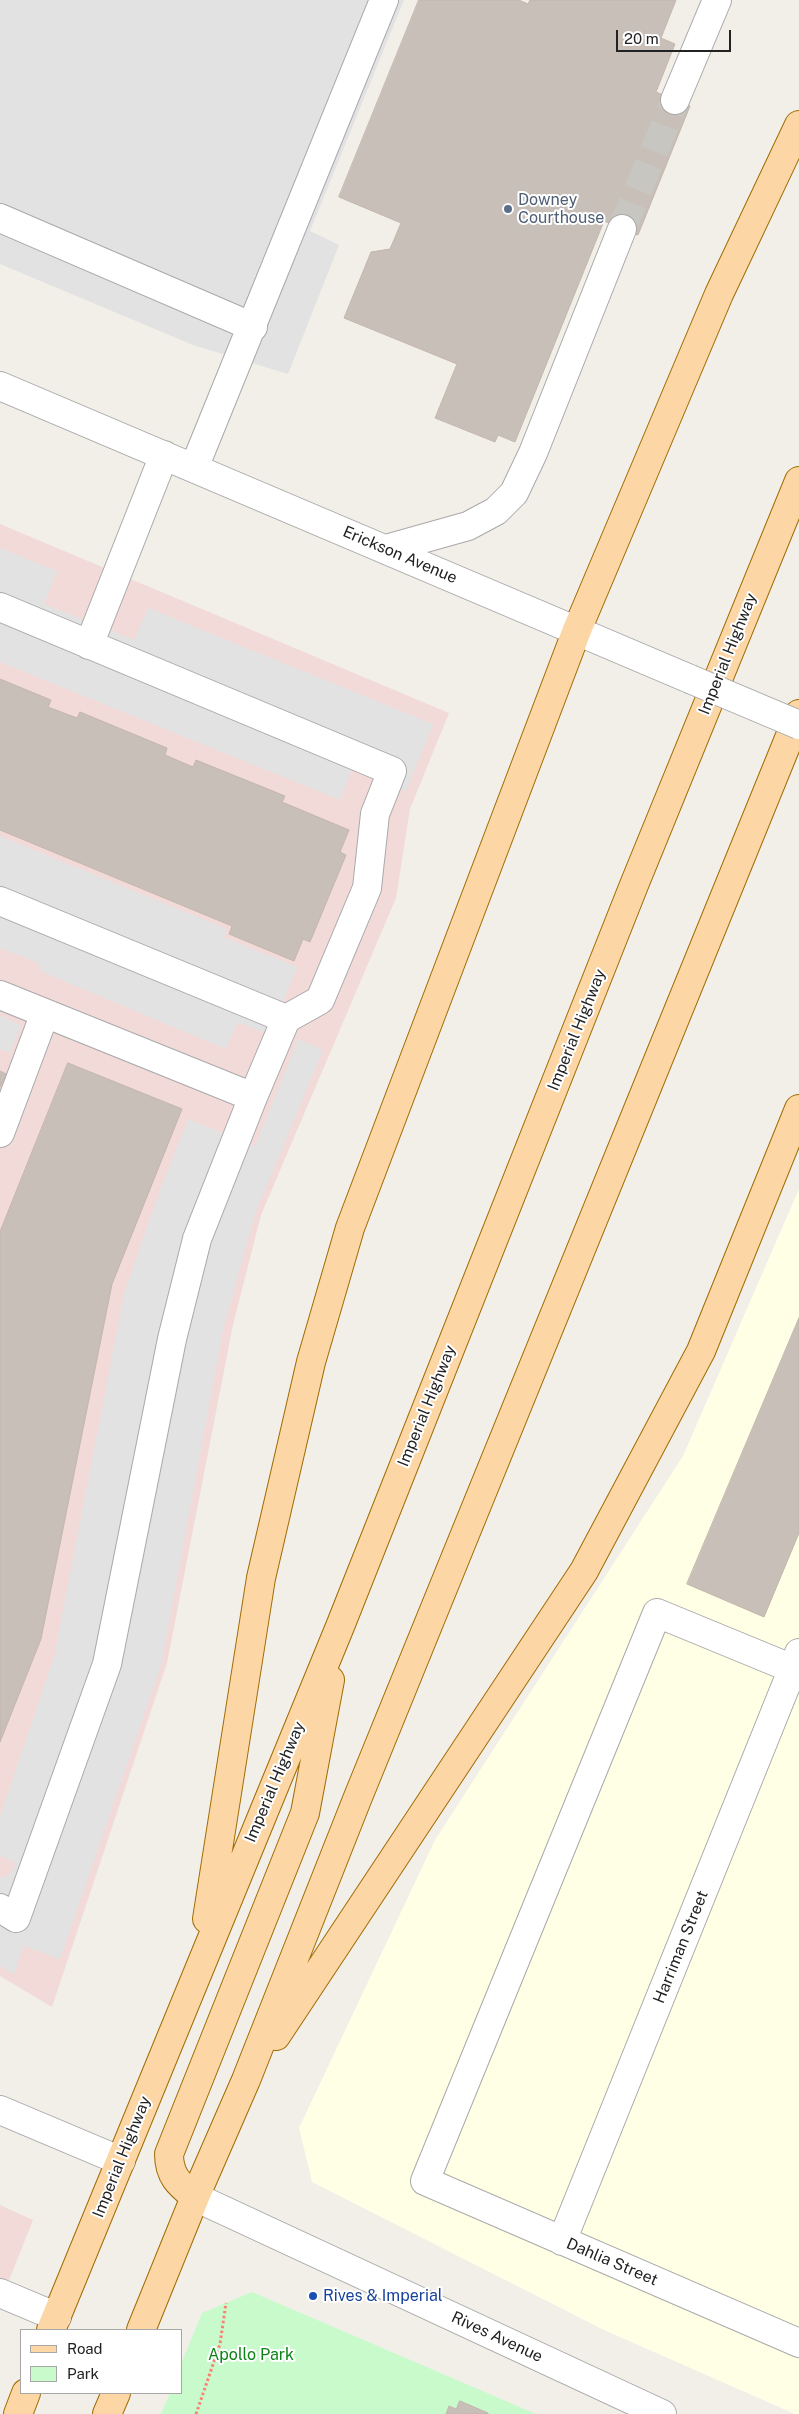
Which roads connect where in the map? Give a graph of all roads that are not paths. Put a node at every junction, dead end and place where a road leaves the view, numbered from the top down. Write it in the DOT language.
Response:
graph roads {
  1 [pos="384,0"];
  2 [pos="717,0"];
  3 [pos="675,100"];
  4 [pos="799,125"];
  5 [pos="0,218"];
  6 [pos="622,229"];
  7 [pos="252,327"];
  8 [pos="0,386"];
  9 [pos="164,455"];
  10 [pos="194,468"];
  11 [pos="799,480"];
  12 [pos="386,549"];
  13 [pos="0,607"];
  14 [pos="577,630"];
  15 [pos="90,645"];
  16 [pos="799,714"];
  17 [pos="799,725"];
  18 [pos="0,901"];
  19 [pos="0,995"];
  20 [pos="45,1013"];
  21 [pos="286,1019"];
  22 [pos="253,1096"];
  23 [pos="799,1109"];
  24 [pos="0,1133"];
  25 [pos="341,1624"];
  26 [pos="796,1661"];
  27 [pos="0,1908"];
  28 [pos="199,1965"];
  29 [pos="246,2080"];
  30 [pos="0,2110"];
  31 [pos="121,2160"];
  32 [pos="195,2197"];
  33 [pos="562,2241"];
  34 [pos="0,2293"];
  35 [pos="54,2324"];
  36 [pos="141,2329"];
  37 [pos="799,2343"];
  38 [pos="26,2394"];
  39 [pos="116,2394"];
  40 [pos="18,2414"];
  41 [pos="107,2414"];
  42 [pos="662,2414"];
  1 -- 7 [label="street"];
  2 -- 3 [label="street"];
  4 -- 14 [label="main road"];
  5 -- 7 [label="street"];
  6 -- 12 [label="street"];
  7 -- 10 [label="street"];
  8 -- 9 [label="street, Erickson Avenue"];
  9 -- 10 [label="street, Erickson Avenue"];
  9 -- 15 [label="street"];
  10 -- 12 [label="street, Erickson Avenue"];
  11 -- 25 [label="main road, Imperial Highway"];
  12 -- 14 [label="street, Erickson Avenue"];
  13 -- 15 [label="street"];
  14 -- 17 [label="street, Erickson Avenue, bridge"];
  14 -- 28 [label="main road"];
  15 -- 21 [label="street"];
  16 -- 29 [label="main road"];
  18 -- 21 [label="street"];
  19 -- 20 [label="street"];
  20 -- 22 [label="street"];
  20 -- 24 [label="street"];
  21 -- 22 [label="street"];
  22 -- 27 [label="street"];
  23 -- 29 [label="main road"];
  25 -- 28 [label="main road, Imperial Highway"];
  25 -- 32 [label="main road"];
  26 -- 33 [label="street, Harriman Street"];
  26 -- 33 [label="street, Dahlia Street"];
  28 -- 31 [label="main road, Imperial Highway"];
  29 -- 32 [label="main road"];
  30 -- 31 [label="street"];
  31 -- 35 [label="main road, Imperial Highway"];
  32 -- 36 [label="main road"];
  32 -- 42 [label="street, Rives Avenue"];
  33 -- 37 [label="street, Dahlia Street"];
  34 -- 35 [label="street"];
  38 -- 40 [label="main road"];
  39 -- 41 [label="main road"];
}
